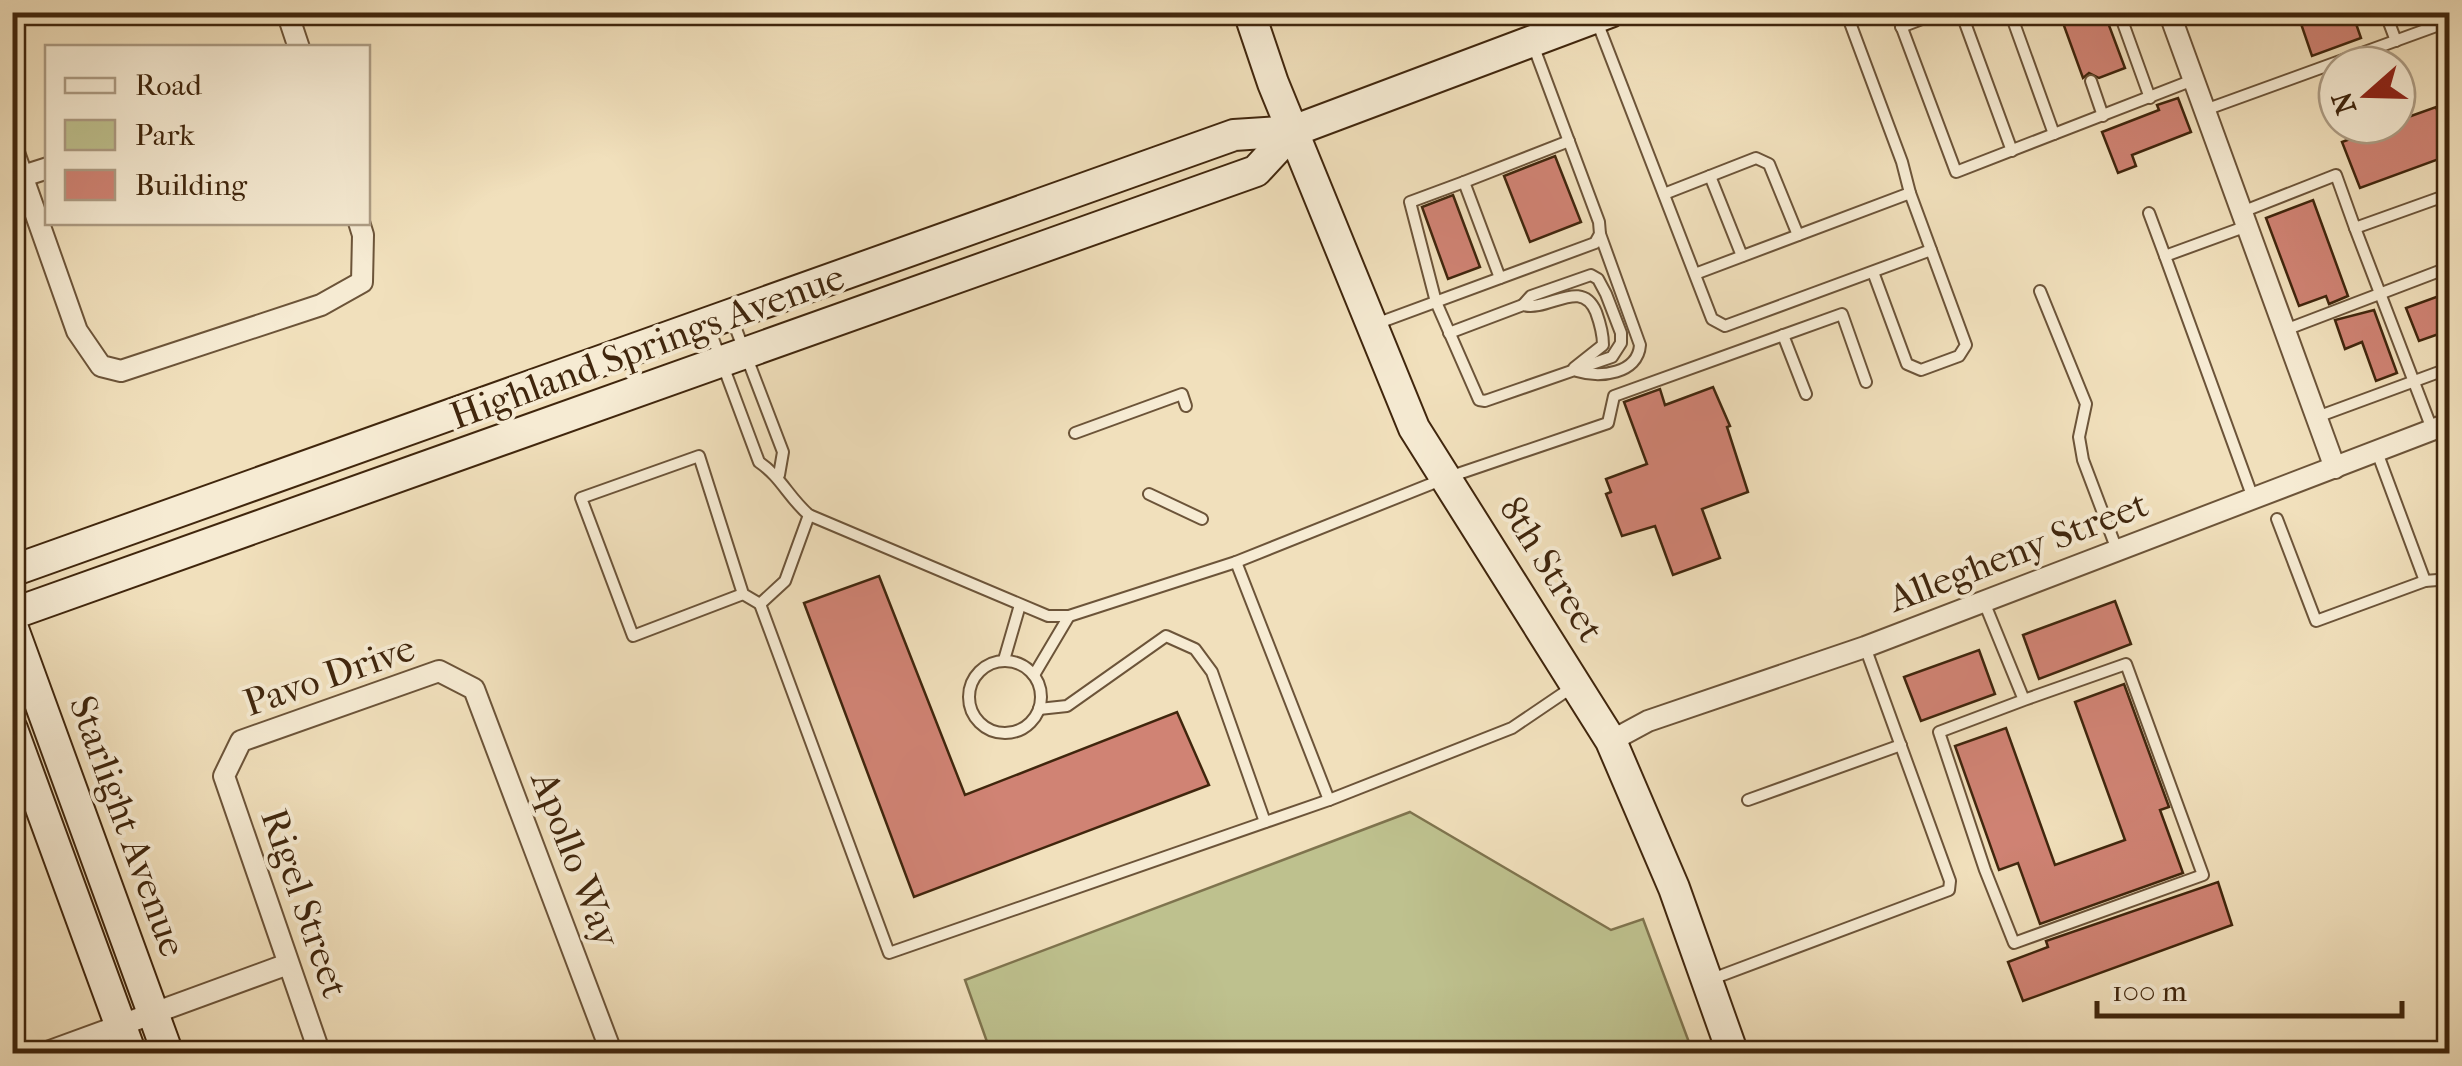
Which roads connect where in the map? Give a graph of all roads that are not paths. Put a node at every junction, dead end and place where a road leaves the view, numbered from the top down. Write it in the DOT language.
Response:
graph roads {
  1 [pos="287,12"];
  2 [pos="1249,12"];
  3 [pos="1846,12"];
  4 [pos="1896,12"];
  5 [pos="1940,12"];
  6 [pos="1961,12"];
  7 [pos="2010,12"];
  8 [pos="2119,12"];
  9 [pos="2170,12"];
  10 [pos="2385,12"];
  11 [pos="1602,15"];
  12 [pos="2450,21"];
  13 [pos="1901,27"];
  14 [pos="2396,41"];
  15 [pos="1532,42"];
  16 [pos="298,45"];
  17 [pos="2194,80"];
  18 [pos="2091,81"];
  19 [pos="2150,98"];
  20 [pos="2205,110"];
  21 [pos="2103,116"];
  22 [pos="1294,131"];
  23 [pos="2054,134"];
  24 [pos="1569,141"];
  25 [pos="12,146"];
  26 [pos="2012,151"];
  27 [pos="45,169"];
  28 [pos="1710,176"];
  29 [pos="16,180"];
  30 [pos="1464,182"];
  31 [pos="1910,193"];
  32 [pos="1664,194"];
  33 [pos="2450,194"];
  34 [pos="2149,213"];
  35 [pos="2244,219"];
  36 [pos="360,225"];
  37 [pos="2355,228"];
  38 [pos="1600,234"];
  39 [pos="1798,235"];
  40 [pos="1931,250"];
  41 [pos="1742,256"];
  42 [pos="2165,256"];
  43 [pos="2450,267"];
  44 [pos="1874,272"];
  45 [pos="1695,274"];
  46 [pos="1500,278"];
  47 [pos="2040,291"];
  48 [pos="2380,295"];
  49 [pos="1436,302"];
  50 [pos="1522,305"];
  51 [pos="719,320"];
  52 [pos="1372,326"];
  53 [pos="2285,330"];
  54 [pos="1448,333"];
  55 [pos="1783,336"];
  56 [pos="734,358"];
  57 [pos="2450,368"];
  58 [pos="1572,370"];
  59 [pos="2414,381"];
  60 [pos="1866,382"];
  61 [pos="1806,394"];
  62 [pos="1186,406"];
  63 [pos="2316,418"];
  64 [pos="2441,427"];
  65 [pos="1075,432"];
  66 [pos="2377,452"];
  67 [pos="2334,468"];
  68 [pos="778,475"];
  69 [pos="1446,478"];
  70 [pos="1149,494"];
  71 [pos="2253,499"];
  72 [pos="809,515"];
  73 [pos="1202,518"];
  74 [pos="2277,519"];
  75 [pos="2117,550"];
  76 [pos="1236,562"];
  77 [pos="12,572"];
  78 [pos="2450,579"];
  79 [pos="2426,581"];
  80 [pos="743,594"];
  81 [pos="1983,601"];
  82 [pos="760,604"];
  83 [pos="1020,605"];
  84 [pos="12,614"];
  85 [pos="1069,616"];
  86 [pos="12,626"];
  87 [pos="1865,646"];
  88 [pos="1004,660"];
  89 [pos="1034,675"];
  90 [pos="1578,684"];
  91 [pos="474,688"];
  92 [pos="2024,700"];
  93 [pos="1039,710"];
  94 [pos="12,728"];
  95 [pos="1612,741"];
  96 [pos="1901,745"];
  97 [pos="224,776"];
  98 [pos="1329,800"];
  99 [pos="1748,800"];
  100 [pos="1265,822"];
  101 [pos="288,964"];
  102 [pos="1706,981"];
  103 [pos="153,1013"];
  104 [pos="126,1039"];
  105 [pos="42,1054"];
  106 [pos="168,1054"];
  107 [pos="320,1054"];
  108 [pos="612,1054"];
  109 [pos="1733,1054"];
  1 -- 16 [label="street"];
  2 -- 22 [label="main road, 8th Street"];
  3 -- 31 [label="lane"];
  4 -- 13 [label="lane"];
  5 -- 13 [label="lane"];
  6 -- 26 [label="lane"];
  7 -- 23 [label="lane"];
  8 -- 19 [label="lane"];
  9 -- 17 [label="street"];
  10 -- 14 [label="lane"];
  11 -- 15 [label="main road, Highland Springs Avenue"];
  11 -- 32 [label="lane"];
  12 -- 14 [label="lane"];
  13 -- 26 [label="lane"];
  14 -- 20 [label="lane"];
  15 -- 22 [label="main road, Highland Springs Avenue"];
  15 -- 24 [label="lane"];
  17 -- 19 [label="lane"];
  17 -- 20 [label="street"];
  18 -- 21 [label="lane"];
  19 -- 21 [label="lane"];
  20 -- 35 [label="street"];
  21 -- 23 [label="lane"];
  22 -- 51 [label="main road, Highland Springs Avenue"];
  22 -- 52 [label="main road, 8th Street"];
  22 -- 56 [label="main road, Highland Springs Avenue"];
  23 -- 26 [label="lane"];
  24 -- 30 [label="lane"];
  24 -- 38 [label="lane"];
  25 -- 29 [label="street"];
  27 -- 29 [label="street"];
  28 -- 32 [label="lane"];
  28 -- 39 [label="lane"];
  28 -- 41 [label="lane"];
  29 -- 36 [label="street"];
  30 -- 46 [label="lane"];
  30 -- 49 [label="lane"];
  31 -- 39 [label="lane"];
  31 -- 40 [label="lane"];
  32 -- 45 [label="lane"];
  33 -- 37 [label="lane"];
  34 -- 42 [label="lane"];
  35 -- 37 [label="lane"];
  35 -- 42 [label="lane"];
  35 -- 53 [label="street"];
  37 -- 48 [label="lane"];
  38 -- 46 [label="lane"];
  38 -- 58 [label="lane"];
  39 -- 41 [label="lane"];
  40 -- 44 [label="lane"];
  40 -- 44 [label="lane"];
  41 -- 45 [label="lane"];
  42 -- 71 [label="lane"];
  43 -- 48 [label="lane"];
  44 -- 45 [label="lane"];
  46 -- 49 [label="lane"];
  47 -- 75 [label="lane"];
  48 -- 53 [label="lane"];
  48 -- 59 [label="lane"];
  49 -- 52 [label="lane"];
  49 -- 54 [label="lane"];
  50 -- 54 [label="lane"];
  50 -- 58 [label="lane"];
  50 -- 58 [label="lane"];
  51 -- 56 [label="lane"];
  51 -- 56 [label="lane"];
  51 -- 77 [label="main road, Highland Springs Avenue"];
  52 -- 69 [label="main road, 8th Street"];
  53 -- 63 [label="street"];
  54 -- 58 [label="lane"];
  55 -- 60 [label="lane"];
  55 -- 61 [label="lane"];
  55 -- 69 [label="lane"];
  56 -- 68 [label="lane"];
  56 -- 68 [label="lane"];
  56 -- 84 [label="main road, Highland Springs Avenue"];
  57 -- 59 [label="lane"];
  59 -- 63 [label="lane"];
  59 -- 64 [label="lane"];
  62 -- 65 [label="lane"];
  63 -- 67 [label="street"];
  64 -- 66 [label="street, Allegheny Street"];
  66 -- 67 [label="street, Allegheny Street"];
  66 -- 79 [label="lane"];
  67 -- 71 [label="street, Allegheny Street"];
  68 -- 72 [label="lane"];
  69 -- 76 [label="lane"];
  69 -- 90 [label="main road, 8th Street"];
  70 -- 73 [label="lane"];
  71 -- 75 [label="street, Allegheny Street"];
  72 -- 82 [label="lane"];
  72 -- 83 [label="lane"];
  74 -- 79 [label="lane"];
  75 -- 81 [label="street, Allegheny Street"];
  76 -- 85 [label="lane"];
  76 -- 98 [label="lane"];
  78 -- 79 [label="lane"];
  80 -- 80 [label="lane"];
  80 -- 82 [label="lane"];
  81 -- 87 [label="street, Allegheny Street"];
  81 -- 92 [label="lane"];
  82 -- 100 [label="lane"];
  83 -- 85 [label="lane"];
  83 -- 88 [label="lane"];
  85 -- 89 [label="lane"];
  86 -- 103 [label="main road, Starlight Avenue"];
  87 -- 95 [label="street, Allegheny Street"];
  87 -- 96 [label="lane"];
  88 -- 89 [label="lane"];
  88 -- 93 [label="lane"];
  89 -- 93 [label="lane"];
  90 -- 95 [label="main road, 8th Street"];
  90 -- 98 [label="lane"];
  91 -- 97 [label="street, Pavo Drive"];
  91 -- 108 [label="street, Apollo Way"];
  92 -- 92 [label="lane"];
  93 -- 100 [label="lane"];
  94 -- 104 [label="main road, Starlight Avenue"];
  95 -- 102 [label="main road, 8th Street"];
  96 -- 99 [label="lane"];
  96 -- 102 [label="lane"];
  97 -- 101 [label="street, Rigel Street"];
  98 -- 100 [label="lane"];
  101 -- 103 [label="street"];
  101 -- 107 [label="street, Rigel Street"];
  102 -- 109 [label="main road, 8th Street"];
  103 -- 104 [label="street"];
  103 -- 106 [label="main road, Starlight Avenue"];
  104 -- 105 [label="street"];
}
